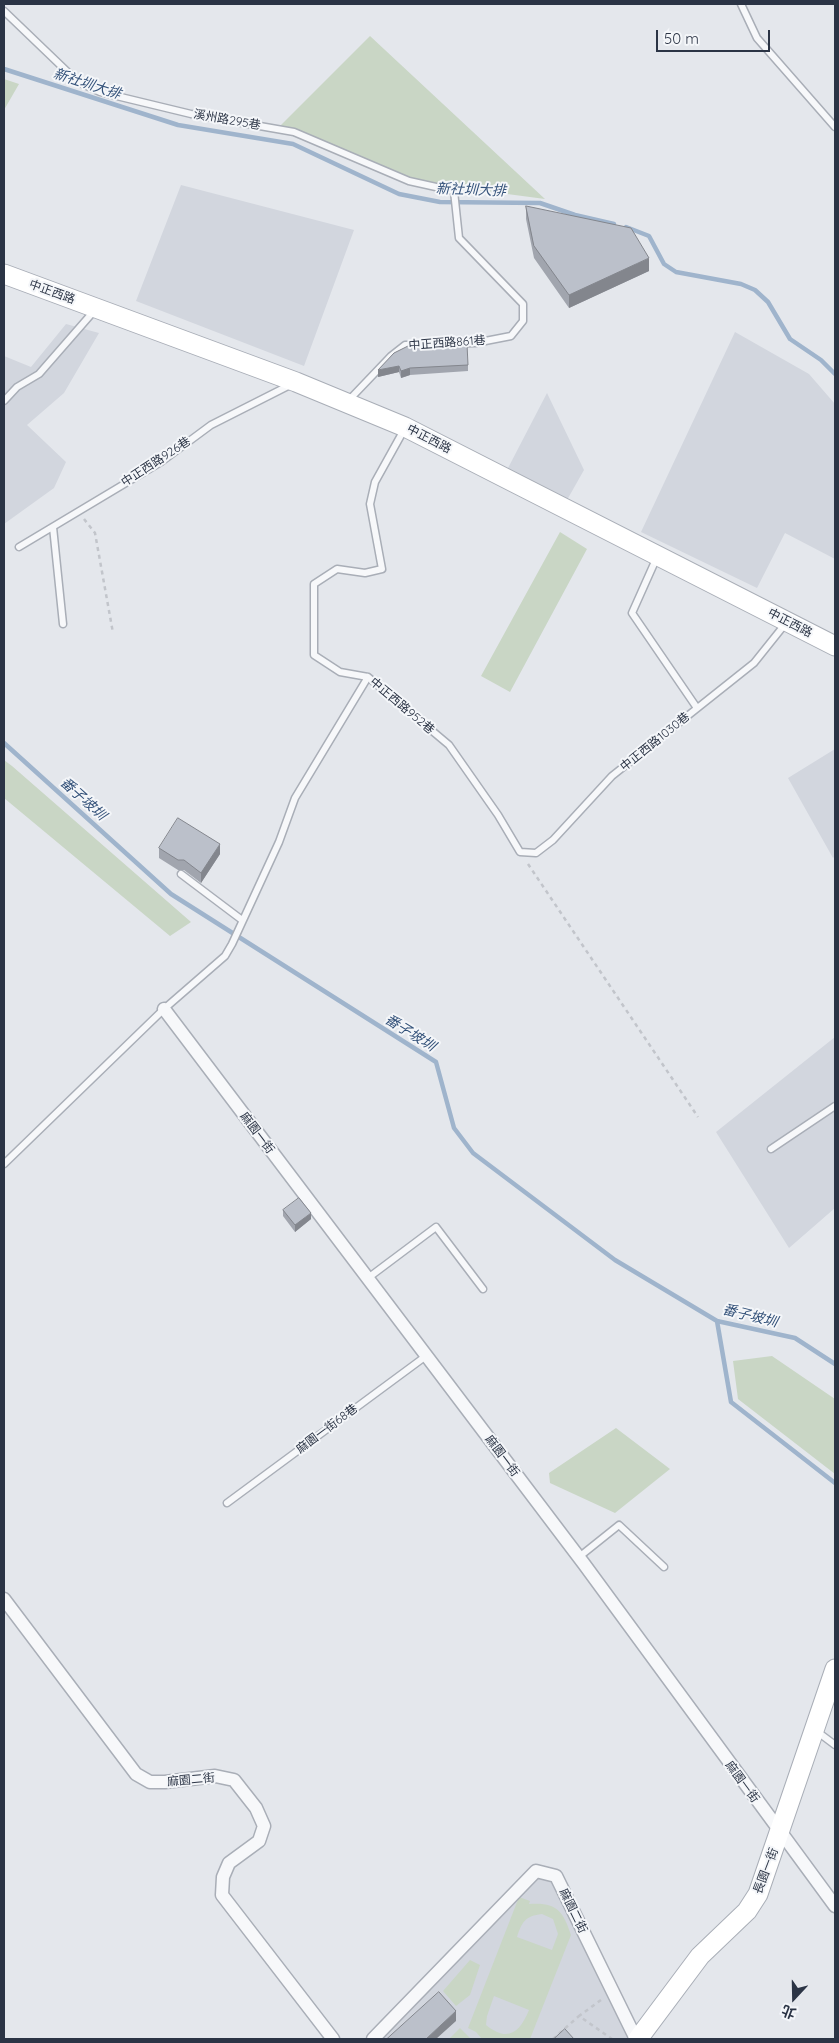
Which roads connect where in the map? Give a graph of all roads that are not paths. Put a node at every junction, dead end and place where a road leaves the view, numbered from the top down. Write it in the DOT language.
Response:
graph roads {
  1 [pos="742,4"];
  2 [pos="4,12"];
  3 [pos="835,127"];
  4 [pos="4,274"];
  5 [pos="97,308"];
  6 [pos="511,336"];
  7 [pos="296,382"];
  8 [pos="4,401"];
  9 [pos="347,403"];
  10 [pos="405,427"];
  11 [pos="53,527"];
  12 [pos="19,547"];
  13 [pos="658,556"];
  14 [pos="787,622"];
  15 [pos="63,624"];
  16 [pos="835,646"];
  17 [pos="368,677"];
  18 [pos="697,708"];
  19 [pos="520,852"];
  20 [pos="181,874"];
  21 [pos="242,920"];
  22 [pos="164,1008"];
  23 [pos="835,1106"];
  24 [pos="771,1149"];
  25 [pos="4,1164"];
  26 [pos="368,1278"];
  27 [pos="482,1289"];
  28 [pos="426,1356"];
  29 [pos="227,1503"];
  30 [pos="579,1557"];
  31 [pos="664,1567"];
  32 [pos="4,1598"];
  33 [pos="835,1669"];
  34 [pos="814,1730"];
  35 [pos="835,1745"];
  36 [pos="780,1833"];
  37 [pos="835,1906"];
  38 [pos="333,2039"];
  39 [pos="373,2039"];
  40 [pos="637,2039"];
  1 -- 3 [label="lane"];
  2 -- 6 [label="lane, 溪州路295巷"];
  4 -- 5 [label="main road, 中正西路"];
  5 -- 7 [label="main road, 中正西路"];
  5 -- 8 [label="lane"];
  6 -- 9 [label="lane, 中正西路861巷"];
  7 -- 9 [label="main road, 中正西路"];
  7 -- 11 [label="lane, 中正西路926巷"];
  9 -- 10 [label="main road, 中正西路"];
  10 -- 13 [label="main road, 中正西路"];
  10 -- 17 [label="lane, 中正西路952巷"];
  11 -- 12 [label="lane, 中正西路926巷"];
  11 -- 15 [label="lane"];
  13 -- 14 [label="main road, 中正西路"];
  13 -- 18 [label="lane"];
  14 -- 16 [label="main road, 中正西路"];
  14 -- 18 [label="lane, 中正西路1030巷"];
  17 -- 19 [label="lane, 中正西路952巷"];
  17 -- 21 [label="lane"];
  18 -- 19 [label="lane, 中正西路1030巷"];
  20 -- 21 [label="lane"];
  21 -- 22 [label="lane"];
  22 -- 25 [label="lane"];
  22 -- 26 [label="street, 麻園一街"];
  23 -- 24 [label="lane"];
  26 -- 27 [label="lane"];
  26 -- 28 [label="street, 麻園一街"];
  28 -- 29 [label="lane, 麻園一街68巷"];
  28 -- 30 [label="street, 麻園一街"];
  30 -- 31 [label="lane"];
  30 -- 36 [label="street, 麻園一街"];
  32 -- 38 [label="street, 麻園二街"];
  33 -- 34 [label="main road, 長園一街"];
  34 -- 35 [label="lane"];
  34 -- 36 [label="main road, 長園一街"];
  36 -- 37 [label="street, 麻園一街"];
  36 -- 40 [label="main road, 長園一街"];
  39 -- 40 [label="street, 麻園二街"];
}
